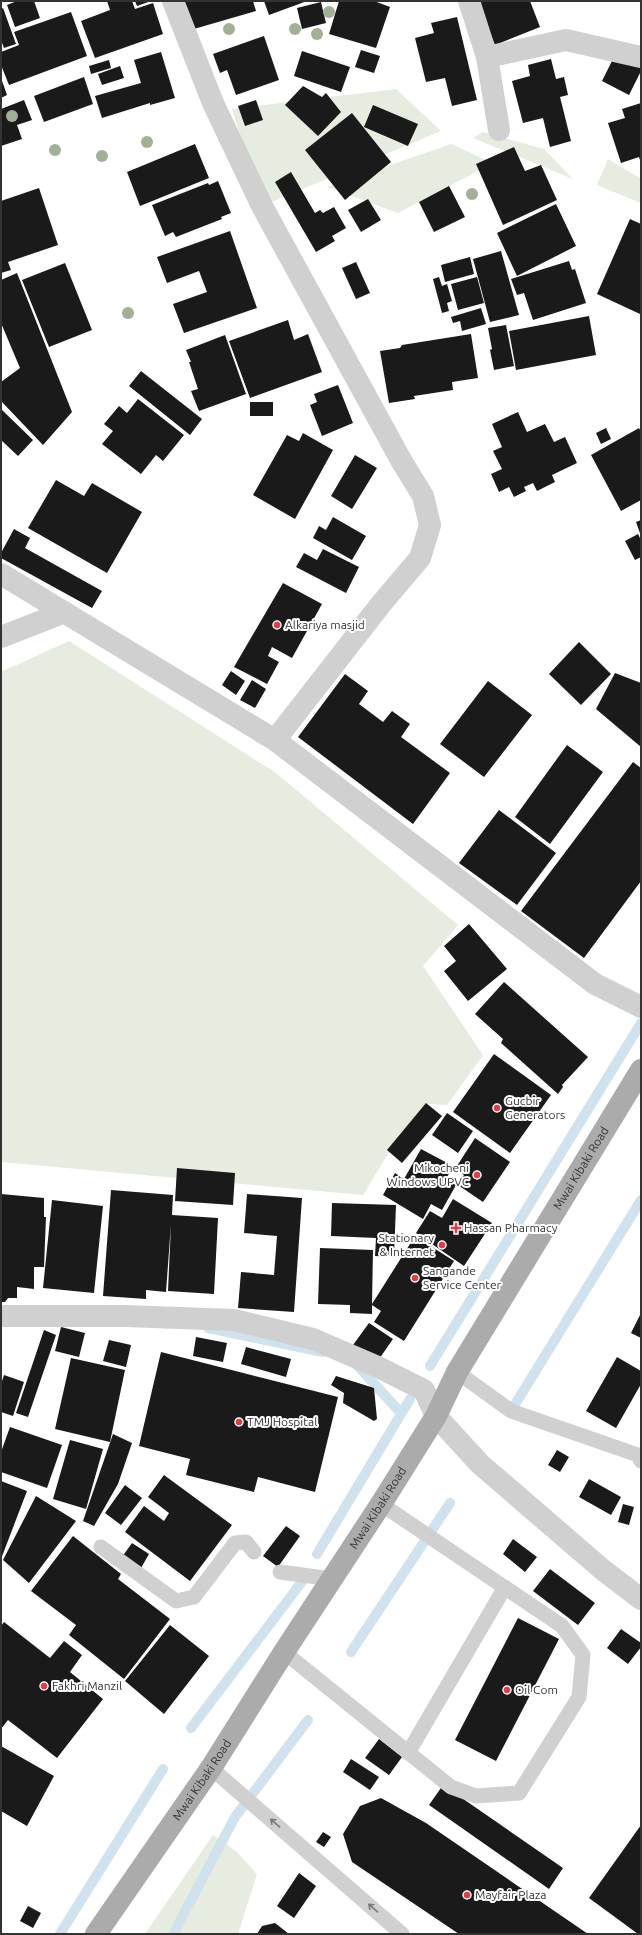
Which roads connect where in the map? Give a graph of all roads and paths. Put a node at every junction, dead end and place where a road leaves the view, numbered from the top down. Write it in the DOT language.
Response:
graph roads {
  1 [pos="173,1"];
  2 [pos="469,1"];
  3 [pos="487,57"];
  4 [pos="641,57"];
  5 [pos="499,130"];
  6 [pos="1,574"];
  7 [pos="65,612"];
  8 [pos="1,638"];
  9 [pos="275,740"];
  10 [pos="641,1007"];
  11 [pos="641,1070"];
  12 [pos="1,1316"];
  13 [pos="457,1372"];
  14 [pos="436,1416"];
  15 [pos="640,1456"];
  16 [pos="381,1504"];
  17 [pos="101,1547"];
  18 [pos="254,1552"];
  19 [pos="280,1572"];
  20 [pos="332,1579"];
  21 [pos="505,1587"];
  22 [pos="641,1599"];
  23 [pos="284,1652"];
  24 [pos="408,1753"];
  25 [pos="211,1768"];
  26 [pos="96,1934"];
  27 [pos="402,1934"];
  1 -- 9 [label="street"];
  2 -- 3 [label="street"];
  3 -- 4 [label="street"];
  3 -- 5 [label="street"];
  6 -- 7 [label="street"];
  7 -- 8 [label="street"];
  7 -- 9 [label="street"];
  9 -- 10 [label="street"];
  11 -- 13 [label="main road, Mwai Kibaki Road"];
  12 -- 14 [label="street"];
  13 -- 14 [label="main road, Mwai Kibaki Road"];
  13 -- 15 [label="lane"];
  14 -- 16 [label="main road, Mwai Kibaki Road"];
  14 -- 22 [label="street"];
  16 -- 20 [label="main road, Mwai Kibaki Road"];
  16 -- 21 [label="lane"];
  17 -- 18 [label="lane"];
  19 -- 20 [label="lane"];
  20 -- 23 [label="main road, Mwai Kibaki Road"];
  21 -- 24 [label="lane"];
  21 -- 24 [label="lane"];
  23 -- 24 [label="lane"];
  23 -- 25 [label="main road, Mwai Kibaki Road"];
  25 -- 26 [label="main road, Mwai Kibaki Road"];
  27 -- 25 [label="lane, one-way"];
}
